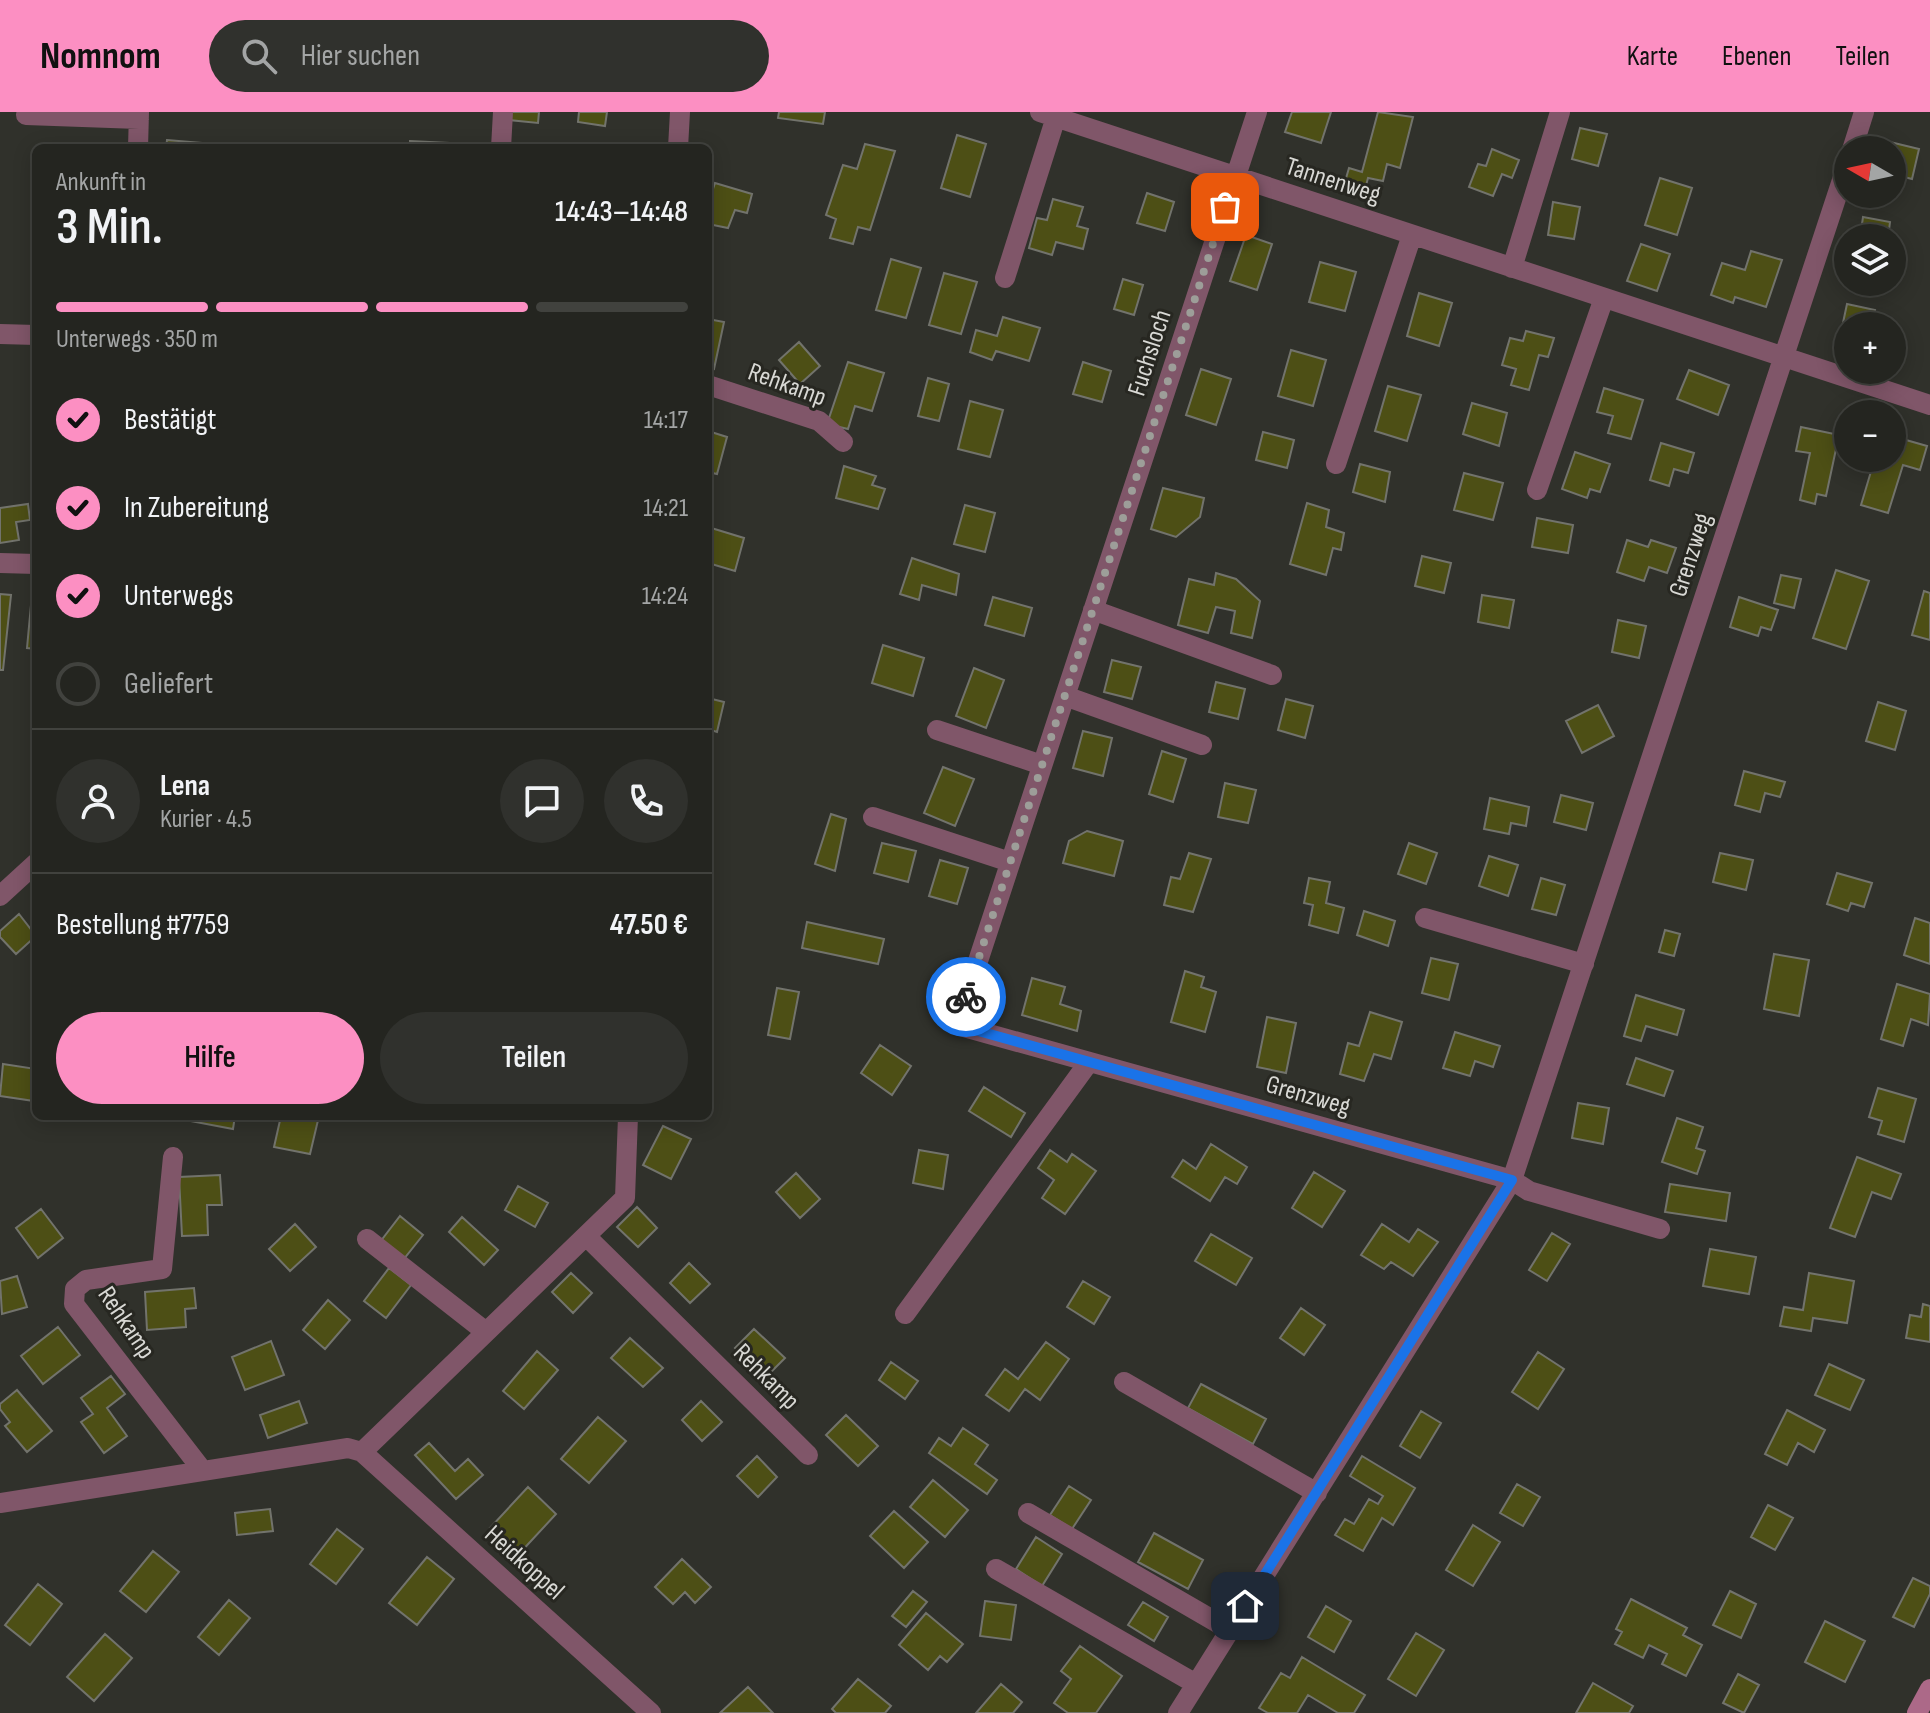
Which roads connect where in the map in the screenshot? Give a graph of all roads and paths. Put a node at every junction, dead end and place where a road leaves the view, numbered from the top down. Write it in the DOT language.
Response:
graph roads {
  1 [pos="503,112"];
  2 [pos="680,112"];
  3 [pos="1257,112"];
  4 [pos="1560,112"];
  5 [pos="1864,112"];
  6 [pos="26,115"];
  7 [pos="139,115"];
  8 [pos="1048,115"];
  9 [pos="1856,136"];
  10 [pos="138,144"];
  11 [pos="501,144"];
  12 [pos="678,144"];
  13 [pos="1235,177"];
  14 [pos="1834,205"];
  15 [pos="1412,235"];
  16 [pos="1512,268"];
  17 [pos="1005,278"];
  18 [pos="1604,298"];
  19 [pos="0,334"];
  20 [pos="32,335"];
  21 [pos="1784,357"];
  22 [pos="712,386"];
  23 [pos="1930,405"];
  24 [pos="843,442"];
  25 [pos="1336,464"];
  26 [pos="1537,490"];
  27 [pos="0,563"];
  28 [pos="32,564"];
  29 [pos="1093,610"];
  30 [pos="1272,675"];
  31 [pos="1065,696"];
  32 [pos="937,730"];
  33 [pos="1202,745"];
  34 [pos="1042,765"];
  35 [pos="873,817"];
  36 [pos="1010,862"];
  37 [pos="32,867"];
  38 [pos="0,896"];
  39 [pos="1425,918"];
  40 [pos="1584,964"];
  41 [pos="957,1025"];
  42 [pos="1089,1062"];
  43 [pos="628,1120"];
  44 [pos="173,1157"];
  45 [pos="1512,1180"];
  46 [pos="1660,1229"];
  47 [pos="586,1236"];
  48 [pos="367,1239"];
  49 [pos="905,1314"];
  50 [pos="486,1332"];
  51 [pos="1124,1382"];
  52 [pos="362,1452"];
  53 [pos="808,1455"];
  54 [pos="203,1471"];
  55 [pos="1317,1493"];
  56 [pos="0,1503"];
  57 [pos="1028,1513"];
  58 [pos="996,1569"];
  59 [pos="1230,1630"];
  60 [pos="1196,1684"];
  61 [pos="1930,1689"];
  62 [pos="651,1713"];
  63 [pos="1178,1713"];
  64 [pos="1917,1713"];
  1 -- 11 [label="street"];
  2 -- 12 [label="street"];
  3 -- 13 [label="street, Fuchsloch"];
  4 -- 16 [label="street"];
  5 -- 9 [label="street"];
  6 -- 7 [label="street"];
  7 -- 10 [label="street"];
  8 -- 13 [label="street, Tannenweg"];
  8 -- 17 [label="street, Tannenweg"];
  13 -- 15 [label="street, Tannenweg"];
  13 -- 29 [label="street, Fuchsloch"];
  14 -- 21 [label="street, Grenzweg"];
  15 -- 16 [label="street, Tannenweg"];
  15 -- 25 [label="street"];
  16 -- 18 [label="street, Tannenweg"];
  18 -- 21 [label="street, Tannenweg"];
  18 -- 26 [label="street"];
  19 -- 20 [label="street"];
  21 -- 23 [label="street, Tannenweg"];
  21 -- 40 [label="street, Grenzweg"];
  22 -- 24 [label="street, Rehkamp"];
  27 -- 28 [label="street"];
  29 -- 30 [label="street"];
  29 -- 31 [label="street, Fuchsloch"];
  31 -- 33 [label="street"];
  31 -- 34 [label="street, Fuchsloch"];
  32 -- 34 [label="street"];
  34 -- 36 [label="street, Fuchsloch"];
  35 -- 36 [label="street"];
  36 -- 41 [label="street, Fuchsloch"];
  37 -- 38 [label="street"];
  39 -- 40 [label="street"];
  40 -- 45 [label="street, Grenzweg"];
  41 -- 42 [label="street, Grenzweg"];
  42 -- 45 [label="street, Grenzweg"];
  42 -- 49 [label="street"];
  43 -- 47 [label="street"];
  44 -- 54 [label="street, Rehkamp"];
  45 -- 46 [label="street, Grenzweg"];
  45 -- 55 [label="street, Grenzweg"];
  47 -- 50 [label="street"];
  47 -- 53 [label="street, Rehkamp"];
  48 -- 50 [label="street"];
  50 -- 52 [label="street"];
  51 -- 55 [label="street"];
  52 -- 54 [label="street"];
  52 -- 62 [label="street, Heidkoppel"];
  54 -- 56 [label="street"];
  55 -- 59 [label="street, Grenzweg"];
  57 -- 59 [label="street"];
  58 -- 60 [label="street"];
  59 -- 60 [label="street, Grenzweg"];
  60 -- 63 [label="street, Grenzweg"];
  61 -- 64 [label="street"];
}
